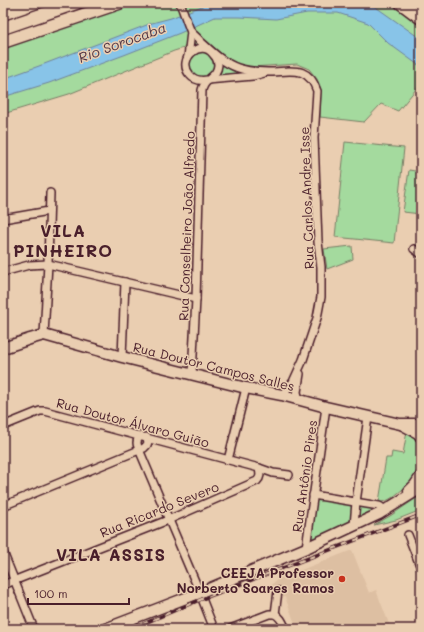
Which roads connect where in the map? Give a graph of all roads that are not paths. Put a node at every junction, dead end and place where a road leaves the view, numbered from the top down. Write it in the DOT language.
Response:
graph roads {
  1 [pos="76,3"];
  2 [pos="119,3"];
  3 [pos="180,3"];
  4 [pos="401,3"];
  5 [pos="421,18"];
  6 [pos="3,28"];
  7 [pos="191,32"];
  8 [pos="3,42"];
  9 [pos="211,51"];
  10 [pos="188,57"];
  11 [pos="268,72"];
  12 [pos="207,80"];
  13 [pos="50,193"];
  14 [pos="49,211"];
  15 [pos="3,220"];
  16 [pos="414,249"];
  17 [pos="421,254"];
  18 [pos="48,264"];
  19 [pos="3,272"];
  20 [pos="125,282"];
  21 [pos="196,299"];
  22 [pos="44,336"];
  23 [pos="3,348"];
  24 [pos="122,357"];
  25 [pos="303,360"];
  26 [pos="192,374"];
  27 [pos="246,388"];
  28 [pos="282,395"];
  29 [pos="298,400"];
  30 [pos="326,407"];
  31 [pos="368,417"];
  32 [pos="400,424"];
  33 [pos="421,424"];
  34 [pos="3,426"];
  35 [pos="421,436"];
  36 [pos="144,437"];
  37 [pos="139,450"];
  38 [pos="228,460"];
  39 [pos="259,471"];
  40 [pos="273,472"];
  41 [pos="289,475"];
  42 [pos="421,476"];
  43 [pos="257,481"];
  44 [pos="421,488"];
  45 [pos="313,495"];
  46 [pos="356,502"];
  47 [pos="3,506"];
  48 [pos="392,506"];
  49 [pos="379,514"];
  50 [pos="168,520"];
  51 [pos="354,526"];
  52 [pos="408,535"];
  53 [pos="306,548"];
  54 [pos="3,552"];
  55 [pos="421,568"];
  56 [pos="14,580"];
  57 [pos="3,585"];
  58 [pos="278,591"];
  59 [pos="199,593"];
  60 [pos="275,614"];
  61 [pos="34,629"];
  62 [pos="105,629"];
  63 [pos="214,629"];
  64 [pos="230,629"];
  65 [pos="286,629"];
  1 -- 6 [label="highway"];
  2 -- 8 [label="highway"];
  3 -- 7 [label="street"];
  4 -- 5 [label="highway"];
  7 -- 9 [label="street, Rua Carlos Andre Isse"];
  7 -- 10 [label="street"];
  9 -- 10 [label="street"];
  9 -- 11 [label="street, Rua Carlos Andre Isse"];
  9 -- 12 [label="street"];
  10 -- 12 [label="street"];
  11 -- 12 [label="street, Rua Carlos Andre Isse"];
  11 -- 25 [label="street, Rua Carlos Andre Isse"];
  12 -- 21 [label="street, Rua Conselheiro João Alfredo"];
  13 -- 14 [label="street"];
  14 -- 15 [label="street"];
  14 -- 18 [label="street"];
  16 -- 17 [label="street"];
  18 -- 19 [label="street"];
  18 -- 20 [label="street"];
  18 -- 22 [label="street"];
  20 -- 21 [label="street"];
  20 -- 24 [label="street"];
  21 -- 26 [label="street, Rua Conselheiro João Alfredo"];
  22 -- 23 [label="main road, Rua Doutor Campos Salles"];
  22 -- 24 [label="main road, Rua Doutor Campos Salles"];
  24 -- 26 [label="main road, Rua Doutor Campos Salles"];
  25 -- 28 [label="street, Rua Carlos Andre Isse"];
  25 -- 29 [label="street, Rua Carlos Andre Isse"];
  26 -- 27 [label="main road, Rua Doutor Campos Salles"];
  27 -- 28 [label="main road, Rua Doutor Campos Salles"];
  27 -- 38 [label="street"];
  28 -- 29 [label="main road, Rua Doutor Campos Salles"];
  29 -- 30 [label="main road, Rua Doutor Campos Salles"];
  30 -- 31 [label="main road, Rua Doutor Campos Salles"];
  30 -- 45 [label="street, Rua Antônio Pires"];
  31 -- 32 [label="main road, Rua Doutor Campos Salles"];
  31 -- 46 [label="street"];
  32 -- 33 [label="main road, Rua Doutor Campos Salles"];
  32 -- 35 [label="main road"];
  34 -- 36 [label="street, Rua Doutor Álvaro Guião"];
  36 -- 37 [label="street"];
  36 -- 38 [label="street, Rua Doutor Álvaro Guião"];
  37 -- 47 [label="street"];
  37 -- 50 [label="street"];
  38 -- 39 [label="street, Rua Doutor Álvaro Guião"];
  39 -- 40 [label="street, Rua Doutor Álvaro Guião"];
  39 -- 43 [label="street"];
  40 -- 41 [label="street, Rua Doutor Álvaro Guião"];
  40 -- 43 [label="street, Rua Ricardo Severo"];
  42 -- 48 [label="main road"];
  43 -- 50 [label="street, Rua Ricardo Severo"];
  44 -- 48 [label="main road"];
  45 -- 46 [label="street"];
  45 -- 53 [label="street, Rua Antônio Pires"];
  46 -- 49 [label="street"];
  46 -- 51 [label="street"];
  48 -- 49 [label="main road"];
  49 -- 51 [label="main road"];
  50 -- 56 [label="street, Rua Ricardo Severo"];
  50 -- 59 [label="street"];
  51 -- 53 [label="main road"];
  52 -- 55 [label="street"];
  53 -- 59 [label="main road"];
  54 -- 56 [label="street"];
  56 -- 57 [label="street, Rua Ricardo Severo"];
  56 -- 61 [label="street"];
  58 -- 60 [label="street"];
  59 -- 62 [label="main road"];
  59 -- 63 [label="street"];
  60 -- 64 [label="street"];
  60 -- 65 [label="street"];
}
